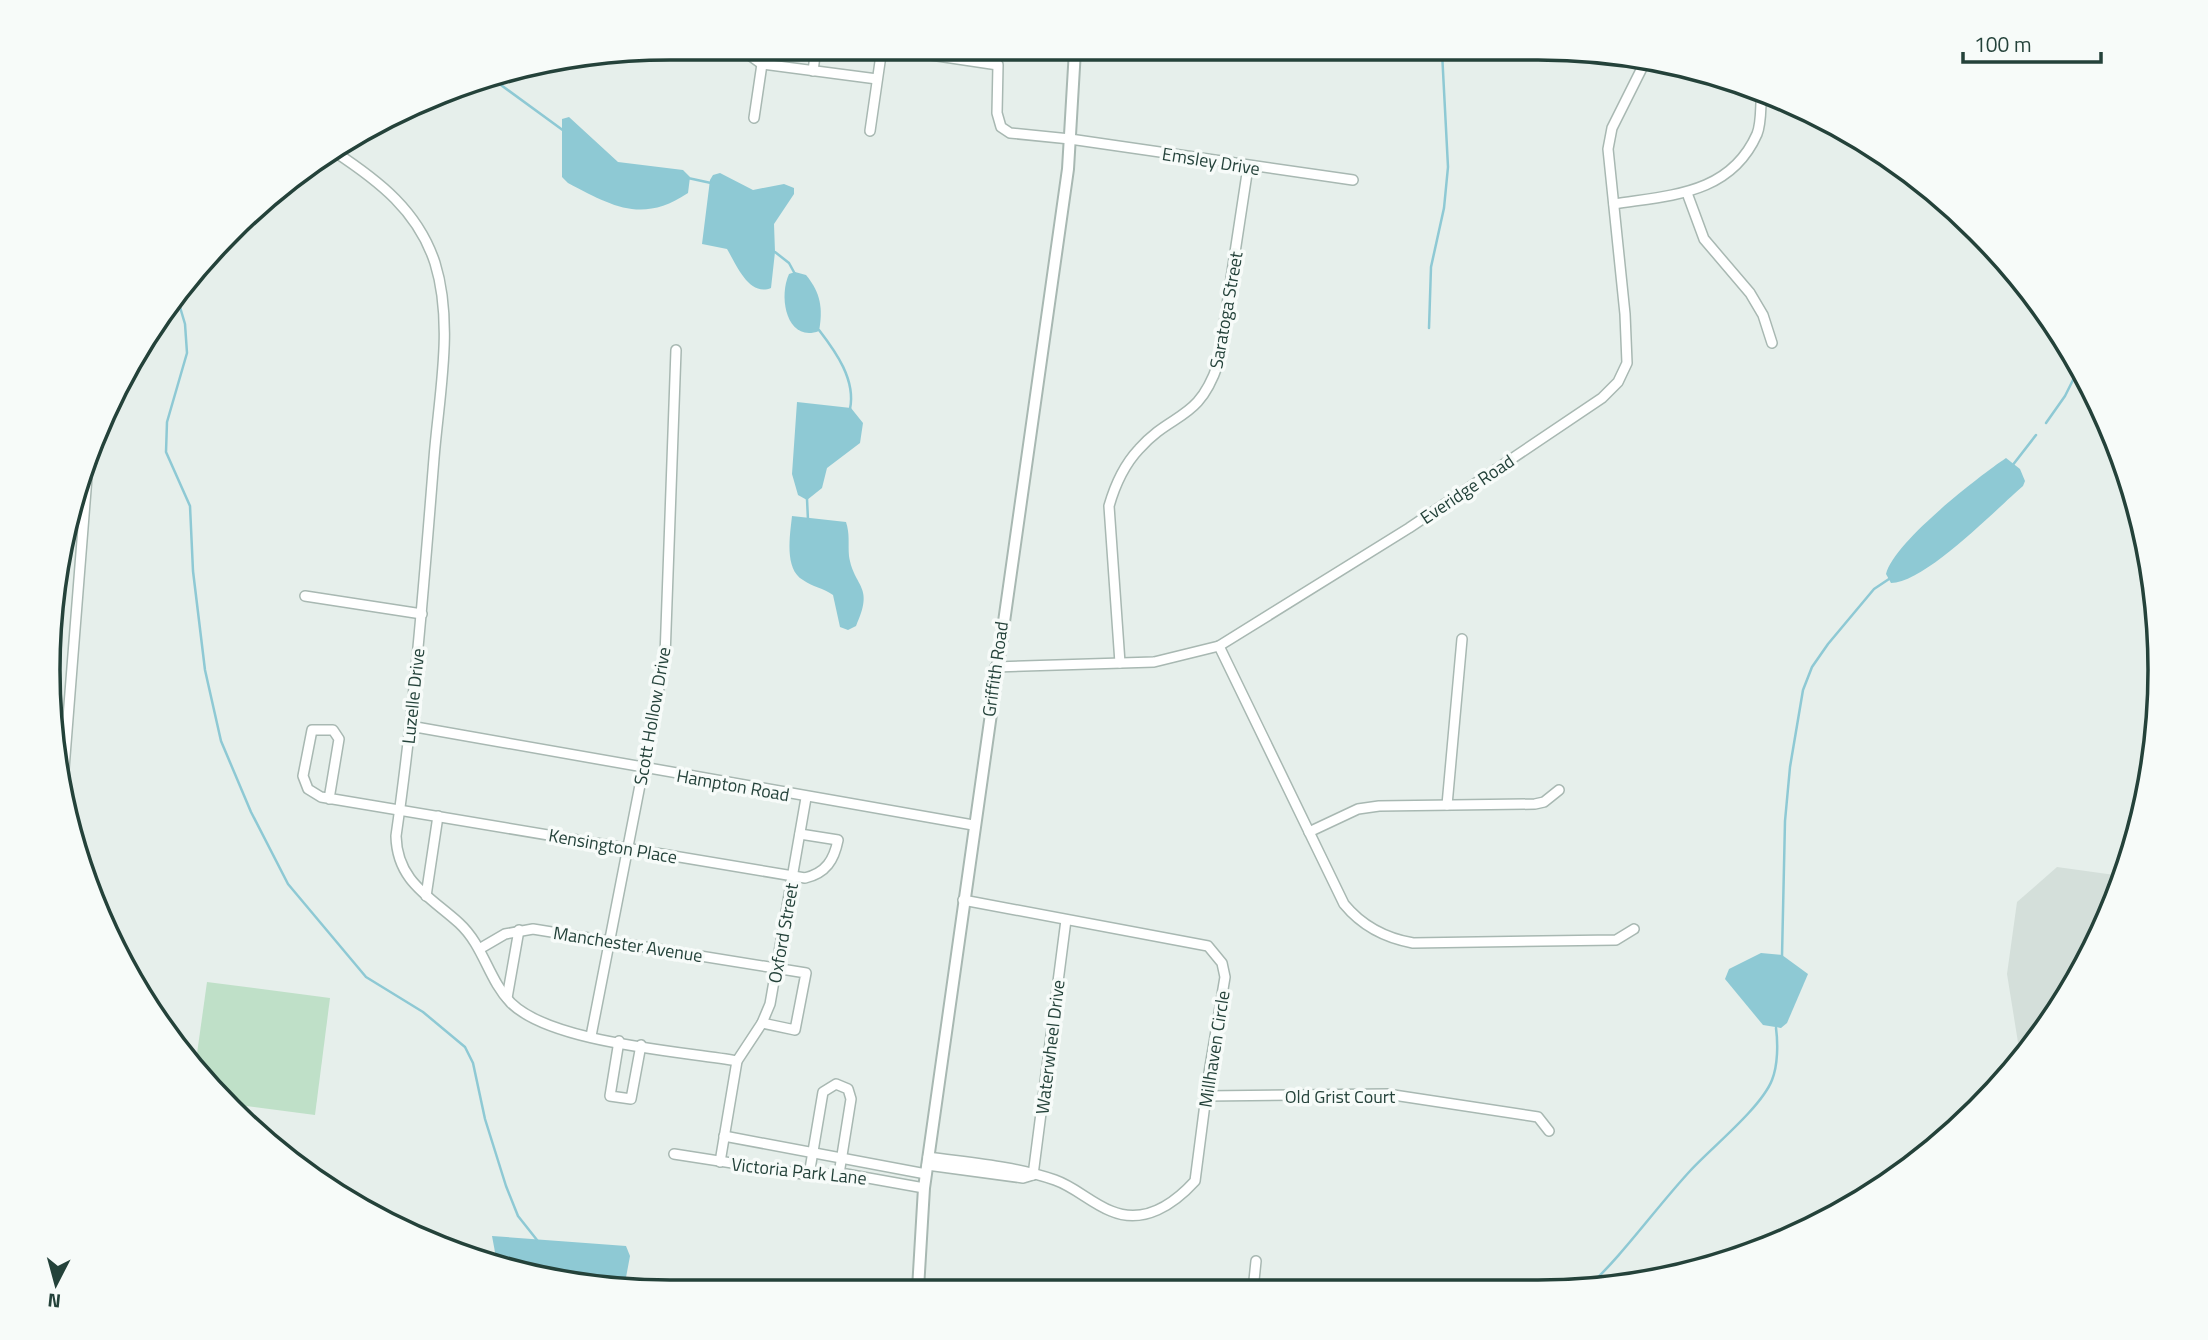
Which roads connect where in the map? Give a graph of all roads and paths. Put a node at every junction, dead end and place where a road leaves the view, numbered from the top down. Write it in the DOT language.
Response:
graph roads {
  1 [pos="756,60"];
  2 [pos="814,60"];
  3 [pos="881,60"];
  4 [pos="964,60"];
  5 [pos="1074,60"];
  6 [pos="762,64"];
  7 [pos="1642,69"];
  8 [pos="813,71"];
  9 [pos="877,79"];
  10 [pos="1761,102"];
  11 [pos="754,118"];
  12 [pos="870,131"];
  13 [pos="1070,139"];
  14 [pos="341,156"];
  15 [pos="1248,167"];
  16 [pos="1353,180"];
  17 [pos="1687,193"];
  18 [pos="1614,204"];
  19 [pos="1772,343"];
  20 [pos="676,350"];
  21 [pos="86,494"];
  22 [pos="305,596"];
  23 [pos="422,614"];
  24 [pos="1462,639"];
  25 [pos="1219,646"];
  26 [pos="1120,663"];
  27 [pos="995,667"];
  28 [pos="410,726"];
  29 [pos="65,752"];
  30 [pos="644,768"];
  31 [pos="1559,790"];
  32 [pos="806,798"];
  33 [pos="329,799"];
  34 [pos="1447,805"];
  35 [pos="400,810"];
  36 [pos="438,816"];
  37 [pos="973,825"];
  38 [pos="1309,832"];
  39 [pos="800,834"];
  40 [pos="628,849"];
  41 [pos="793,876"];
  42 [pos="426,896"];
  43 [pos="963,900"];
  44 [pos="1066,920"];
  45 [pos="1634,929"];
  46 [pos="519,930"];
  47 [pos="610,941"];
  48 [pos="481,948"];
  49 [pos="778,968"];
  50 [pos="507,998"];
  51 [pos="762,1023"];
  52 [pos="591,1037"];
  53 [pos="619,1041"];
  54 [pos="641,1045"];
  55 [pos="737,1060"];
  56 [pos="1206,1096"];
  57 [pos="1549,1131"];
  58 [pos="724,1136"];
  59 [pos="813,1151"];
  60 [pos="674,1154"];
  61 [pos="841,1159"];
  62 [pos="720,1162"];
  63 [pos="927,1165"];
  64 [pos="839,1174"];
  65 [pos="809,1175"];
  66 [pos="1033,1175"];
  67 [pos="924,1188"];
  68 [pos="1256,1261"];
  69 [pos="919,1280"];
  70 [pos="1254,1280"];
  1 -- 6 [label="street"];
  2 -- 8 [label="street"];
  3 -- 9 [label="street"];
  4 -- 13 [label="street, Emsley Drive"];
  5 -- 13 [label="street, Griffith Road"];
  6 -- 8 [label="street"];
  6 -- 11 [label="street"];
  7 -- 18 [label="street, Everidge Road"];
  8 -- 9 [label="street"];
  9 -- 12 [label="street"];
  10 -- 17 [label="street"];
  13 -- 15 [label="street, Emsley Drive"];
  13 -- 27 [label="street, Griffith Road"];
  14 -- 23 [label="street, Luzelle Drive"];
  15 -- 16 [label="street, Emsley Drive"];
  15 -- 26 [label="street, Saratoga Street"];
  17 -- 18 [label="street"];
  17 -- 19 [label="street"];
  18 -- 25 [label="street, Everidge Road"];
  20 -- 30 [label="street, Scott Hollow Drive"];
  21 -- 29 [label="street"];
  22 -- 23 [label="street"];
  23 -- 28 [label="street, Luzelle Drive"];
  24 -- 34 [label="street"];
  25 -- 26 [label="street, Everidge Road"];
  25 -- 38 [label="street"];
  26 -- 27 [label="street, Everidge Road"];
  27 -- 37 [label="street, Griffith Road"];
  28 -- 30 [label="street, Hampton Road"];
  28 -- 35 [label="street, Luzelle Drive"];
  30 -- 32 [label="street, Hampton Road"];
  30 -- 40 [label="street, Scott Hollow Drive"];
  31 -- 34 [label="street"];
  32 -- 37 [label="street, Hampton Road"];
  32 -- 39 [label="street, Oxford Street"];
  33 -- 33 [label="street, Kensington Place"];
  33 -- 35 [label="street, Kensington Place"];
  34 -- 38 [label="street"];
  35 -- 36 [label="street, Kensington Place"];
  35 -- 42 [label="street, Luzelle Drive"];
  36 -- 40 [label="street, Kensington Place"];
  36 -- 42 [label="street"];
  37 -- 43 [label="street, Griffith Road"];
  38 -- 45 [label="street"];
  39 -- 41 [label="street, Oxford Street"];
  39 -- 41 [label="street, Kensington Place"];
  40 -- 41 [label="street, Kensington Place"];
  40 -- 47 [label="street, Scott Hollow Drive"];
  41 -- 49 [label="street, Oxford Street"];
  42 -- 48 [label="street, Luzelle Drive"];
  43 -- 44 [label="street, Millhaven Circle"];
  43 -- 63 [label="street, Griffith Road"];
  44 -- 56 [label="street, Millhaven Circle"];
  44 -- 66 [label="street, Waterwheel Drive"];
  46 -- 47 [label="street, Manchester Avenue"];
  46 -- 48 [label="street, Manchester Avenue"];
  46 -- 50 [label="street"];
  47 -- 49 [label="street, Manchester Avenue"];
  47 -- 52 [label="street, Scott Hollow Drive"];
  48 -- 50 [label="street, Luzelle Drive"];
  49 -- 51 [label="street, Oxford Street"];
  49 -- 51 [label="street, Manchester Avenue"];
  50 -- 52 [label="street, Luzelle Drive"];
  51 -- 55 [label="street, Oxford Street"];
  52 -- 53 [label="street, Luzelle Drive"];
  53 -- 54 [label="street, Luzelle Drive"];
  53 -- 54 [label="street"];
  54 -- 55 [label="street, Luzelle Drive"];
  55 -- 58 [label="street"];
  56 -- 57 [label="street, Old Grist Court"];
  56 -- 66 [label="street, Millhaven Circle"];
  58 -- 59 [label="street, Victoria Park Lane"];
  58 -- 62 [label="street"];
  59 -- 61 [label="street, Victoria Park Lane"];
  59 -- 61 [label="street"];
  59 -- 65 [label="street"];
  60 -- 62 [label="street, Victoria Park Lane"];
  61 -- 63 [label="street, Victoria Park Lane"];
  61 -- 64 [label="street"];
  62 -- 65 [label="street, Victoria Park Lane"];
  63 -- 66 [label="street, Millhaven Circle"];
  63 -- 67 [label="street, Griffith Road"];
  64 -- 65 [label="street, Victoria Park Lane"];
  64 -- 67 [label="street, Victoria Park Lane"];
  67 -- 69 [label="street, Griffith Road"];
  68 -- 70 [label="street"];
}
